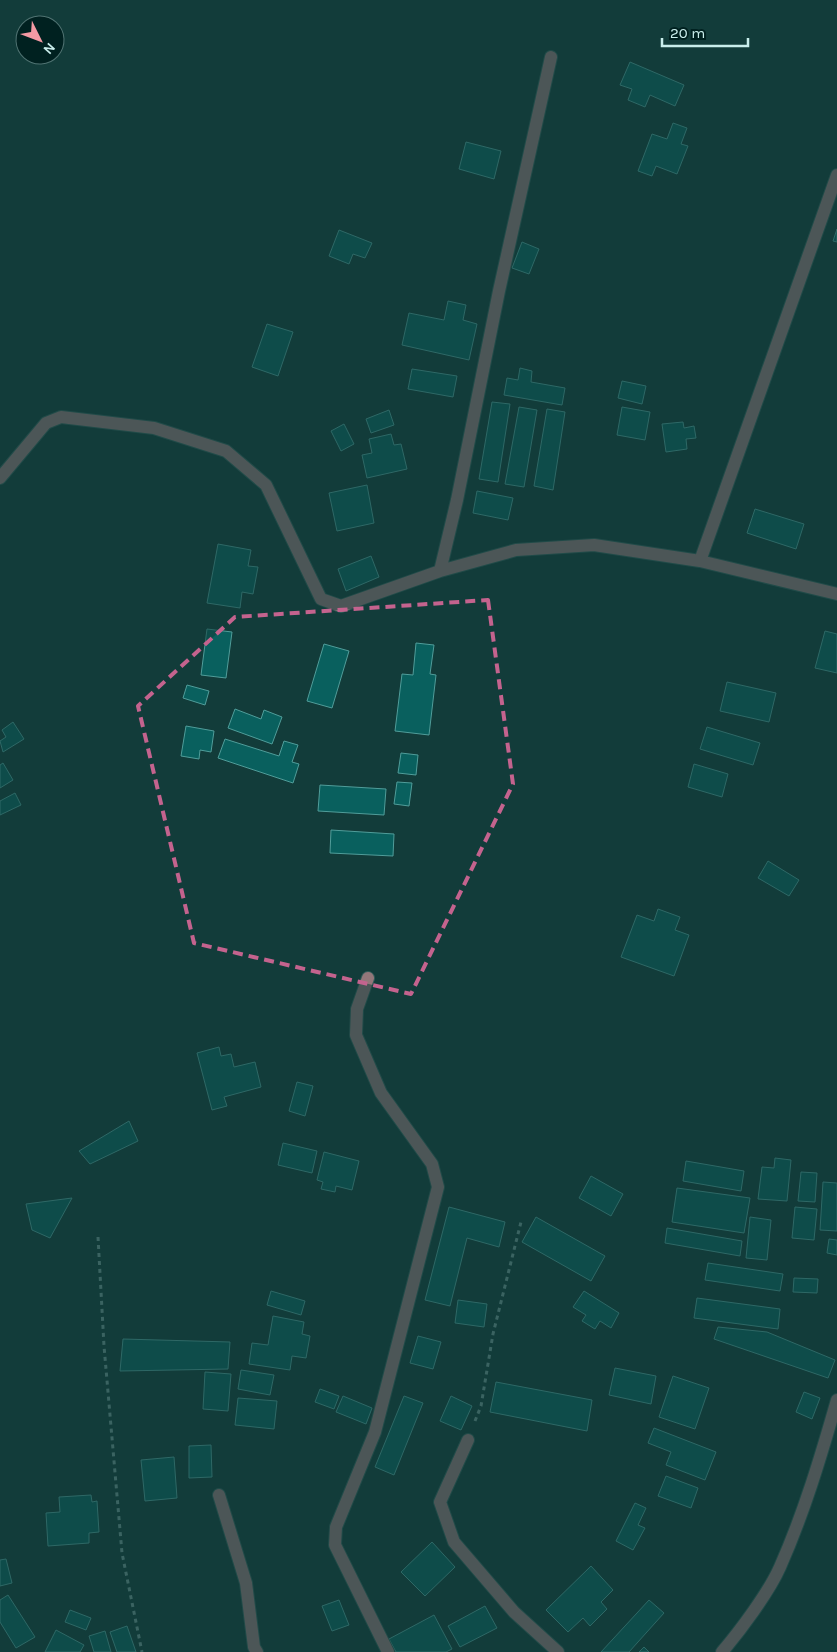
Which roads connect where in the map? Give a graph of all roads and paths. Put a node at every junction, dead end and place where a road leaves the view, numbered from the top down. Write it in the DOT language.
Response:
graph roads {
  1 [pos="551,57"];
  2 [pos="837,175"];
  3 [pos="0,478"];
  4 [pos="700,561"];
  5 [pos="440,571"];
  6 [pos="837,594"];
  7 [pos="368,978"];
  8 [pos="521,1222"];
  9 [pos="98,1237"];
  10 [pos="837,1400"];
  11 [pos="468,1440"];
  12 [pos="219,1495"];
  13 [pos="142,1652"];
  14 [pos="257,1652"];
  15 [pos="388,1652"];
  16 [pos="558,1652"];
  17 [pos="722,1652"];
  1 -- 5 [label="street"];
  2 -- 4 [label="street"];
  3 -- 5 [label="street"];
  4 -- 5 [label="street"];
  4 -- 6 [label="street"];
  7 -- 15 [label="street"];
  8 -- 11 [label="path"];
  9 -- 13 [label="path"];
  10 -- 17 [label="street"];
  11 -- 16 [label="street"];
  12 -- 14 [label="street"];
}
